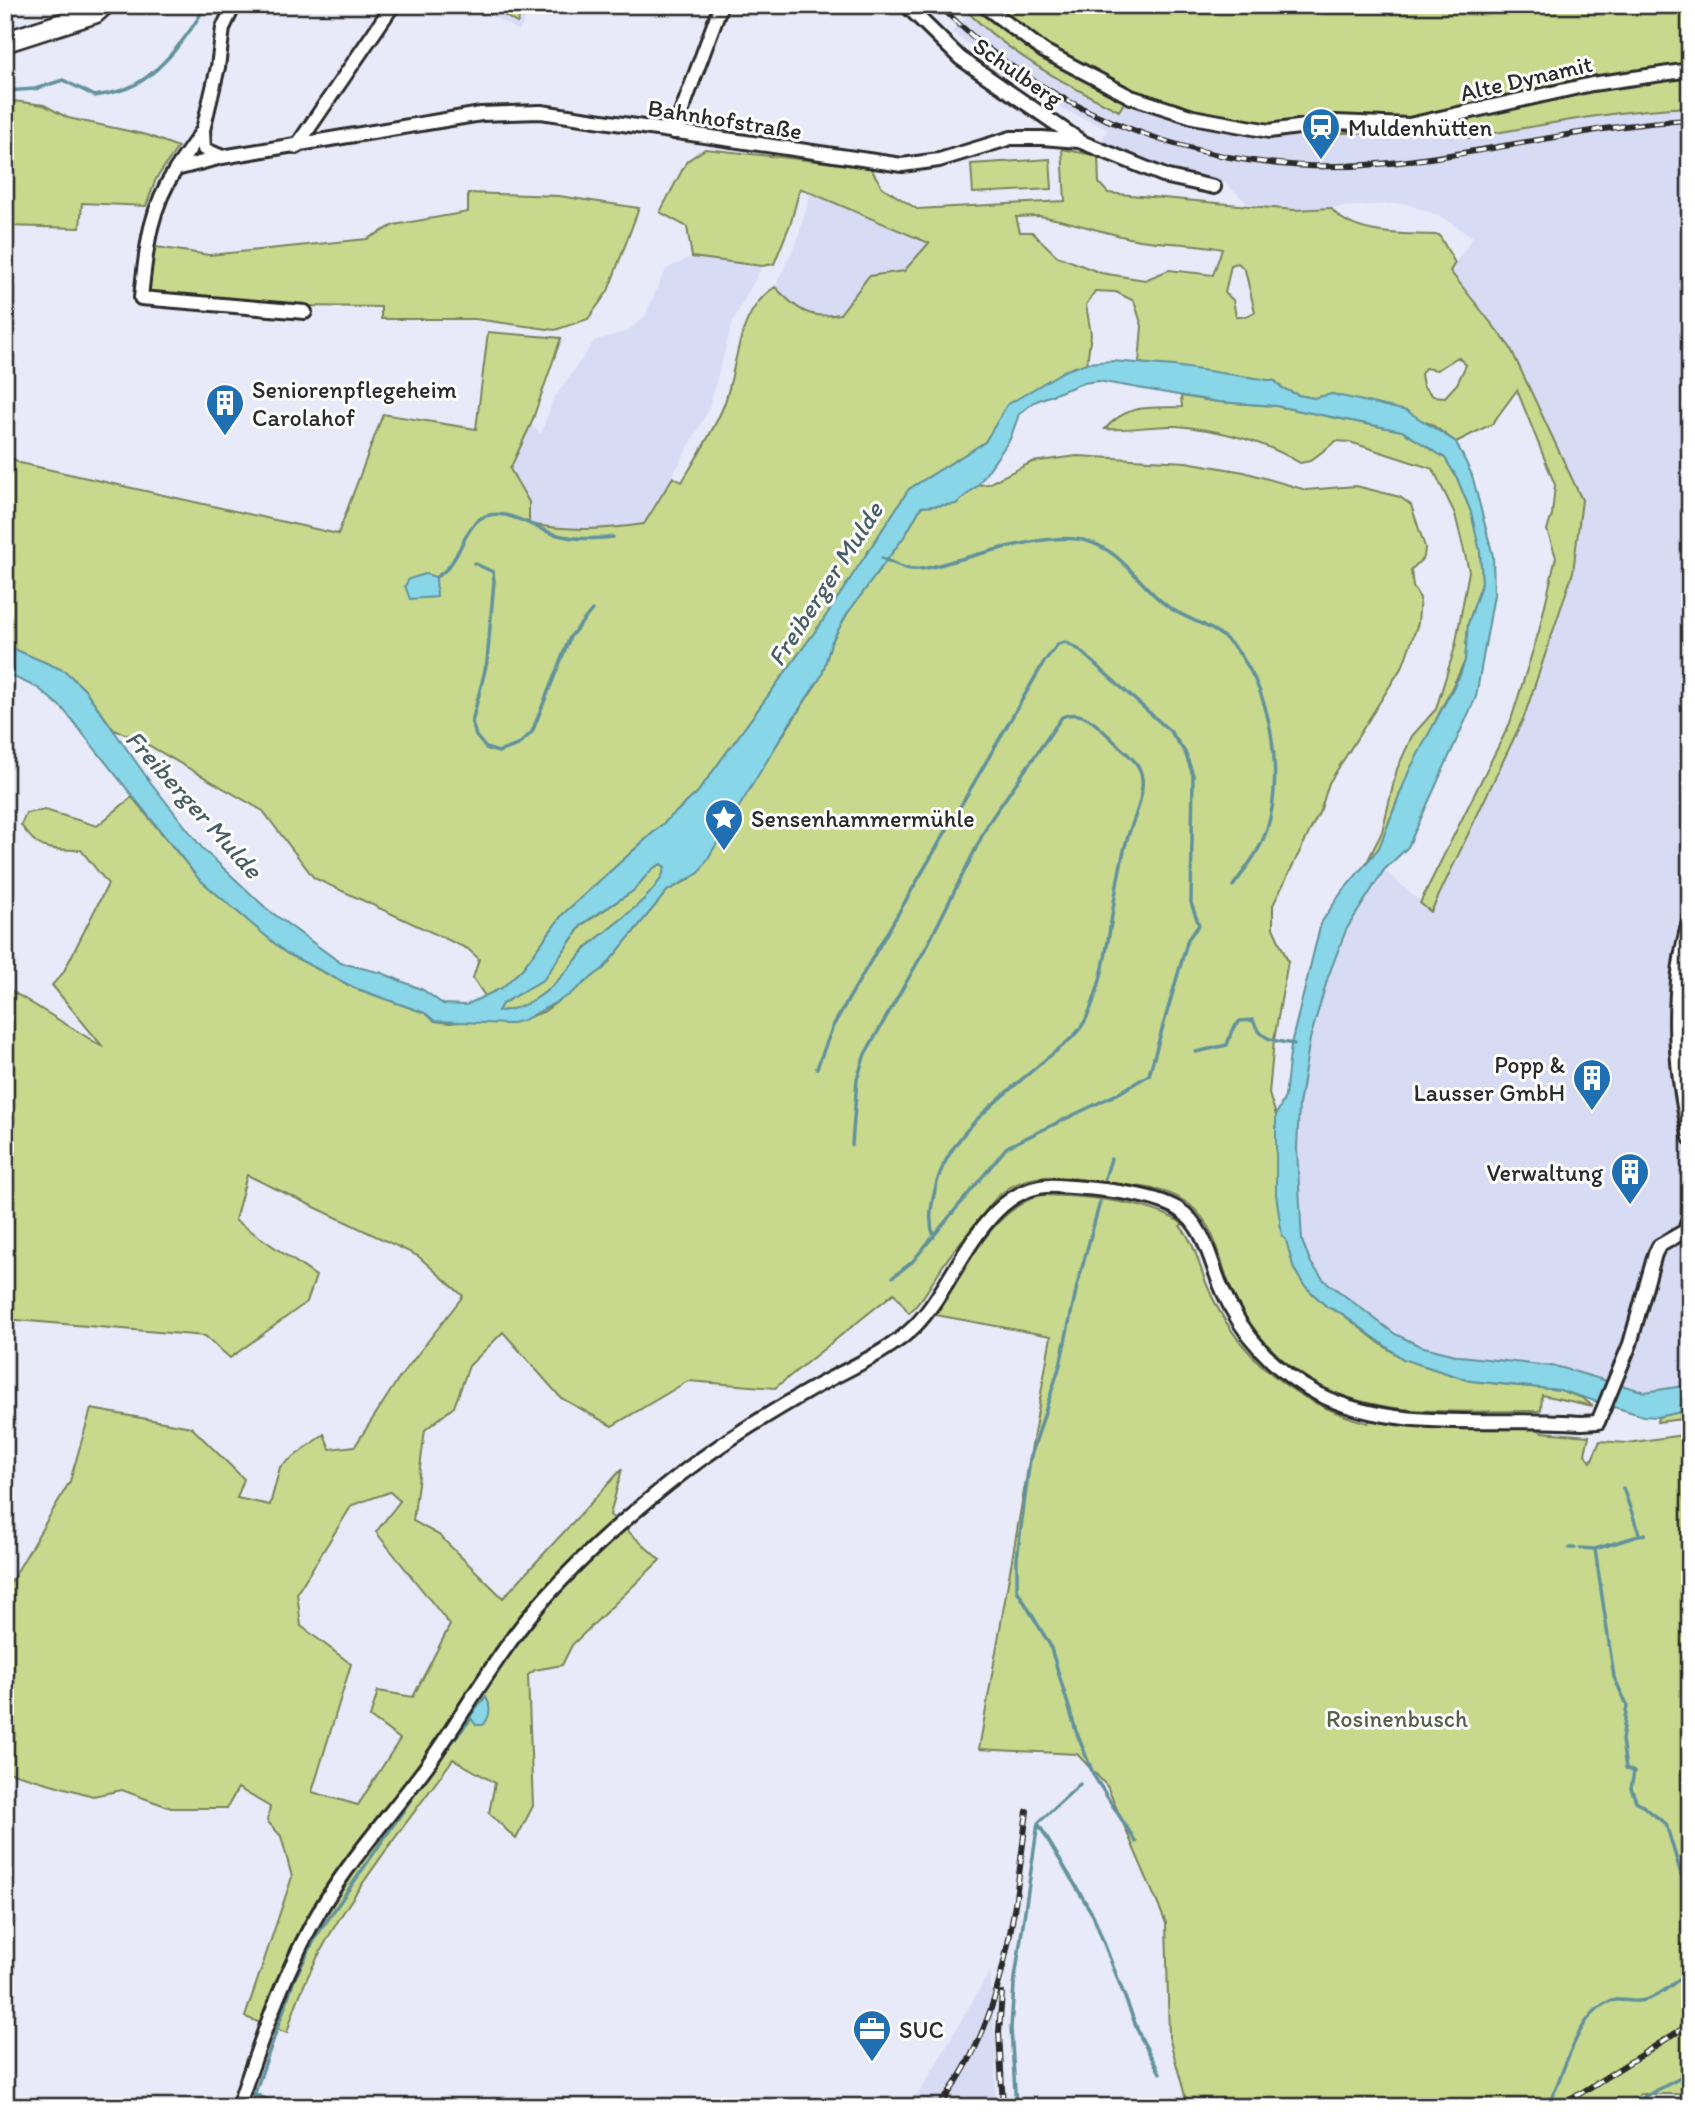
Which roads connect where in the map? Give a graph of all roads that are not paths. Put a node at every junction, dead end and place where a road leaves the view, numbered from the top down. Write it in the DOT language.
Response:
graph roads {
  1 [pos="104,5"];
  2 [pos="234,5"];
  3 [pos="393,5"];
  4 [pos="721,5"];
  5 [pos="906,5"];
  6 [pos="983,5"];
  7 [pos="5,42"];
  8 [pos="1690,70"];
  9 [pos="203,130"];
  10 [pos="674,132"];
  11 [pos="1079,141"];
  12 [pos="296,147"];
  13 [pos="222,157"];
  14 [pos="176,169"];
  15 [pos="1214,187"];
  16 [pos="305,312"];
  17 [pos="1690,918"];
  18 [pos="1690,1138"];
  19 [pos="1690,1214"];
  20 [pos="1688,1231"];
  21 [pos="239,2107"];
  1 -- 7 [label="main road"];
  2 -- 9 [label="street"];
  3 -- 12 [label="street"];
  4 -- 10 [label="street"];
  5 -- 11 [label="street, Schulberg"];
  6 -- 8 [label="street, Alte Dynamit"];
  9 -- 13 [label="street"];
  9 -- 14 [label="street"];
  10 -- 11 [label="street, Bahnhofstraße"];
  10 -- 12 [label="street, Bahnhofstraße"];
  11 -- 15 [label="street, Bahnhofstraße"];
  12 -- 13 [label="street, Bahnhofstraße"];
  13 -- 14 [label="street, Bahnhofstraße"];
  14 -- 16 [label="street"];
  17 -- 18 [label="street"];
  19 -- 20 [label="street"];
  20 -- 21 [label="street"];
}
